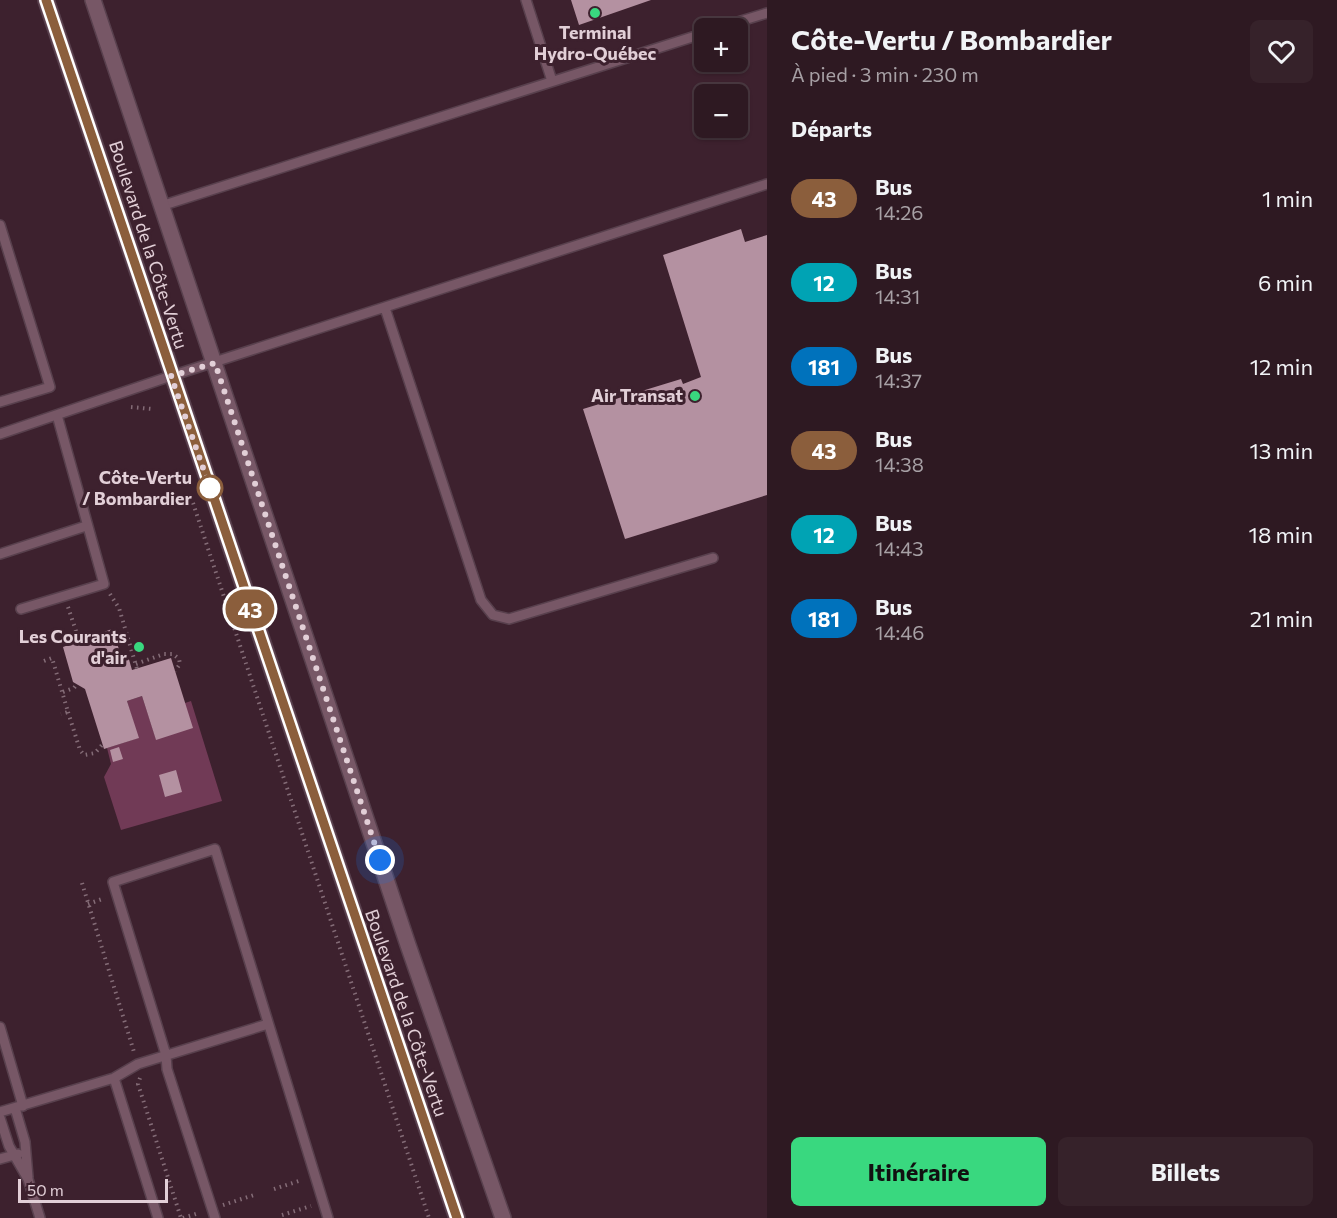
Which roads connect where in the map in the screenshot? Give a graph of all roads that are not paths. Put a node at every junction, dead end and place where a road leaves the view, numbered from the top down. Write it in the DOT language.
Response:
graph roads {
  1 [pos="46,0"];
  2 [pos="93,0"];
  3 [pos="526,0"];
  4 [pos="767,13"];
  5 [pos="748,19"];
  6 [pos="694,36"];
  7 [pos="552,81"];
  8 [pos="767,184"];
  9 [pos="161,206"];
  10 [pos="0,225"];
  11 [pos="385,308"];
  12 [pos="215,363"];
  13 [pos="171,376"];
  14 [pos="0,402"];
  15 [pos="57,415"];
  16 [pos="0,434"];
  17 [pos="86,526"];
  18 [pos="0,554"];
  19 [pos="713,558"];
  20 [pos="21,609"];
  21 [pos="268,1024"];
  22 [pos="0,1027"];
  23 [pos="166,1055"];
  24 [pos="114,1078"];
  25 [pos="19,1107"];
  26 [pos="0,1112"];
  27 [pos="0,1118"];
  28 [pos="26,1151"];
  29 [pos="14,1155"];
  30 [pos="0,1159"];
  31 [pos="28,1179"];
  32 [pos="40,1218"];
  33 [pos="158,1218"];
  34 [pos="215,1218"];
  35 [pos="328,1218"];
  36 [pos="457,1218"];
  37 [pos="502,1218"];
  1 -- 13 [label="street, Boulevard de la Côte-Vertu"];
  2 -- 9 [label="street, Boulevard de la Côte-Vertu"];
  3 -- 7 [label="lane"];
  4 -- 5 [label="lane"];
  6 -- 7 [label="lane"];
  7 -- 9 [label="lane"];
  8 -- 11 [label="lane"];
  9 -- 12 [label="street, Boulevard de la Côte-Vertu"];
  10 -- 14 [label="lane"];
  11 -- 12 [label="lane"];
  11 -- 19 [label="lane"];
  12 -- 13 [label="lane"];
  12 -- 37 [label="street, Boulevard de la Côte-Vertu"];
  13 -- 15 [label="lane"];
  13 -- 36 [label="street, Boulevard de la Côte-Vertu"];
  15 -- 16 [label="lane"];
  15 -- 17 [label="lane"];
  17 -- 18 [label="lane"];
  17 -- 20 [label="lane"];
  21 -- 23 [label="lane"];
  21 -- 23 [label="lane"];
  21 -- 35 [label="lane"];
  22 -- 25 [label="lane"];
  23 -- 24 [label="lane"];
  23 -- 34 [label="lane"];
  24 -- 25 [label="lane"];
  24 -- 33 [label="lane"];
  25 -- 26 [label="lane"];
  25 -- 28 [label="lane"];
  27 -- 29 [label="lane"];
  28 -- 29 [label="lane"];
  28 -- 31 [label="lane"];
  29 -- 30 [label="lane"];
  29 -- 31 [label="lane"];
  31 -- 32 [label="lane"];
}
